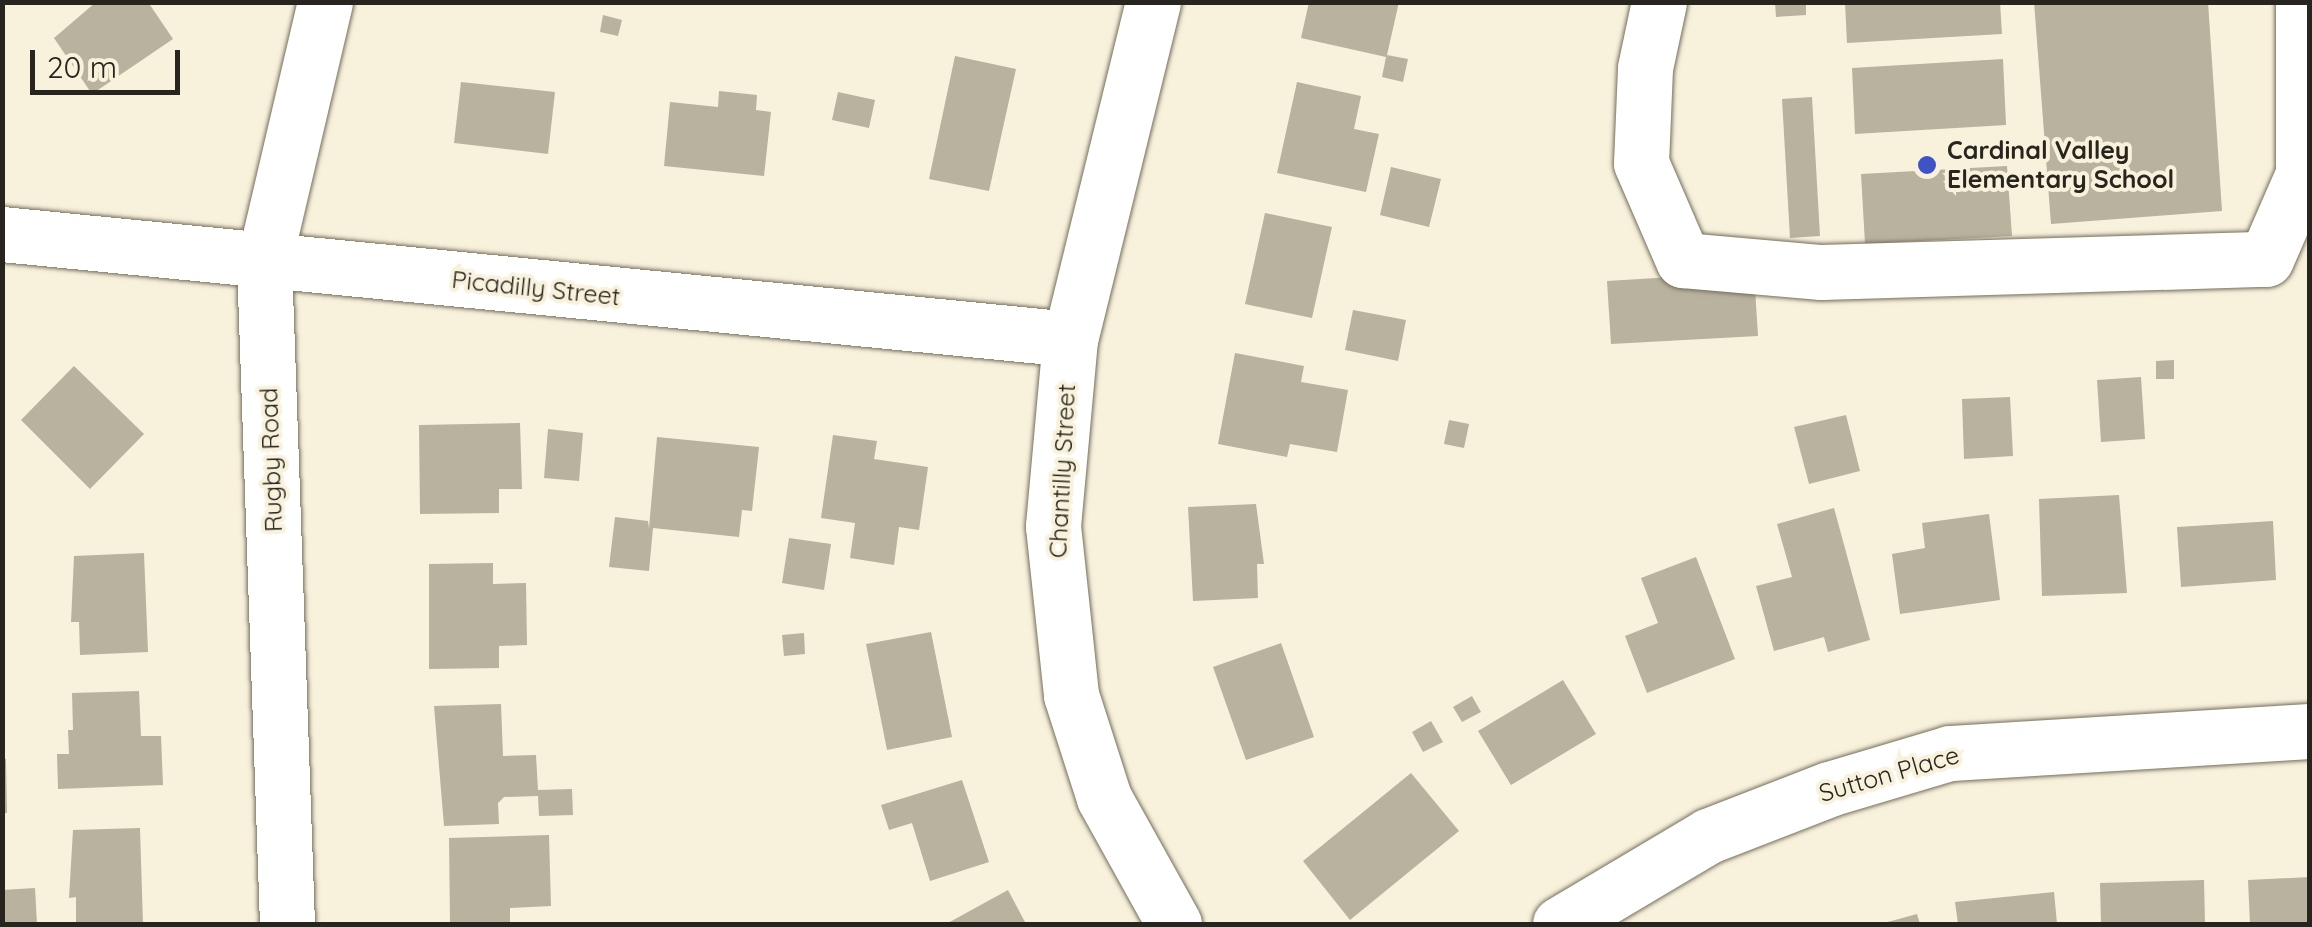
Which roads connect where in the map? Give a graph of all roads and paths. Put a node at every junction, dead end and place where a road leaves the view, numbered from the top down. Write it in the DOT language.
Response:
graph roads {
  1 [pos="325,2"];
  2 [pos="1153,2"];
  3 [pos="1659,2"];
  4 [pos="2303,2"];
  5 [pos="2306,173"];
  6 [pos="2,234"];
  7 [pos="264,262"];
  8 [pos="1070,339"];
  9 [pos="2310,732"];
  10 [pos="287,924"];
  11 [pos="1174,924"];
  12 [pos="1560,924"];
  1 -- 7 [label="street, Rugby Road"];
  2 -- 8 [label="street, Chantilly Street"];
  3 -- 5 [label="street"];
  4 -- 5 [label="street"];
  6 -- 7 [label="street, Picadilly Street"];
  7 -- 8 [label="street, Picadilly Street"];
  7 -- 10 [label="street, Rugby Road"];
  8 -- 11 [label="street, Chantilly Street"];
  9 -- 12 [label="street, Sutton Place"];
}
